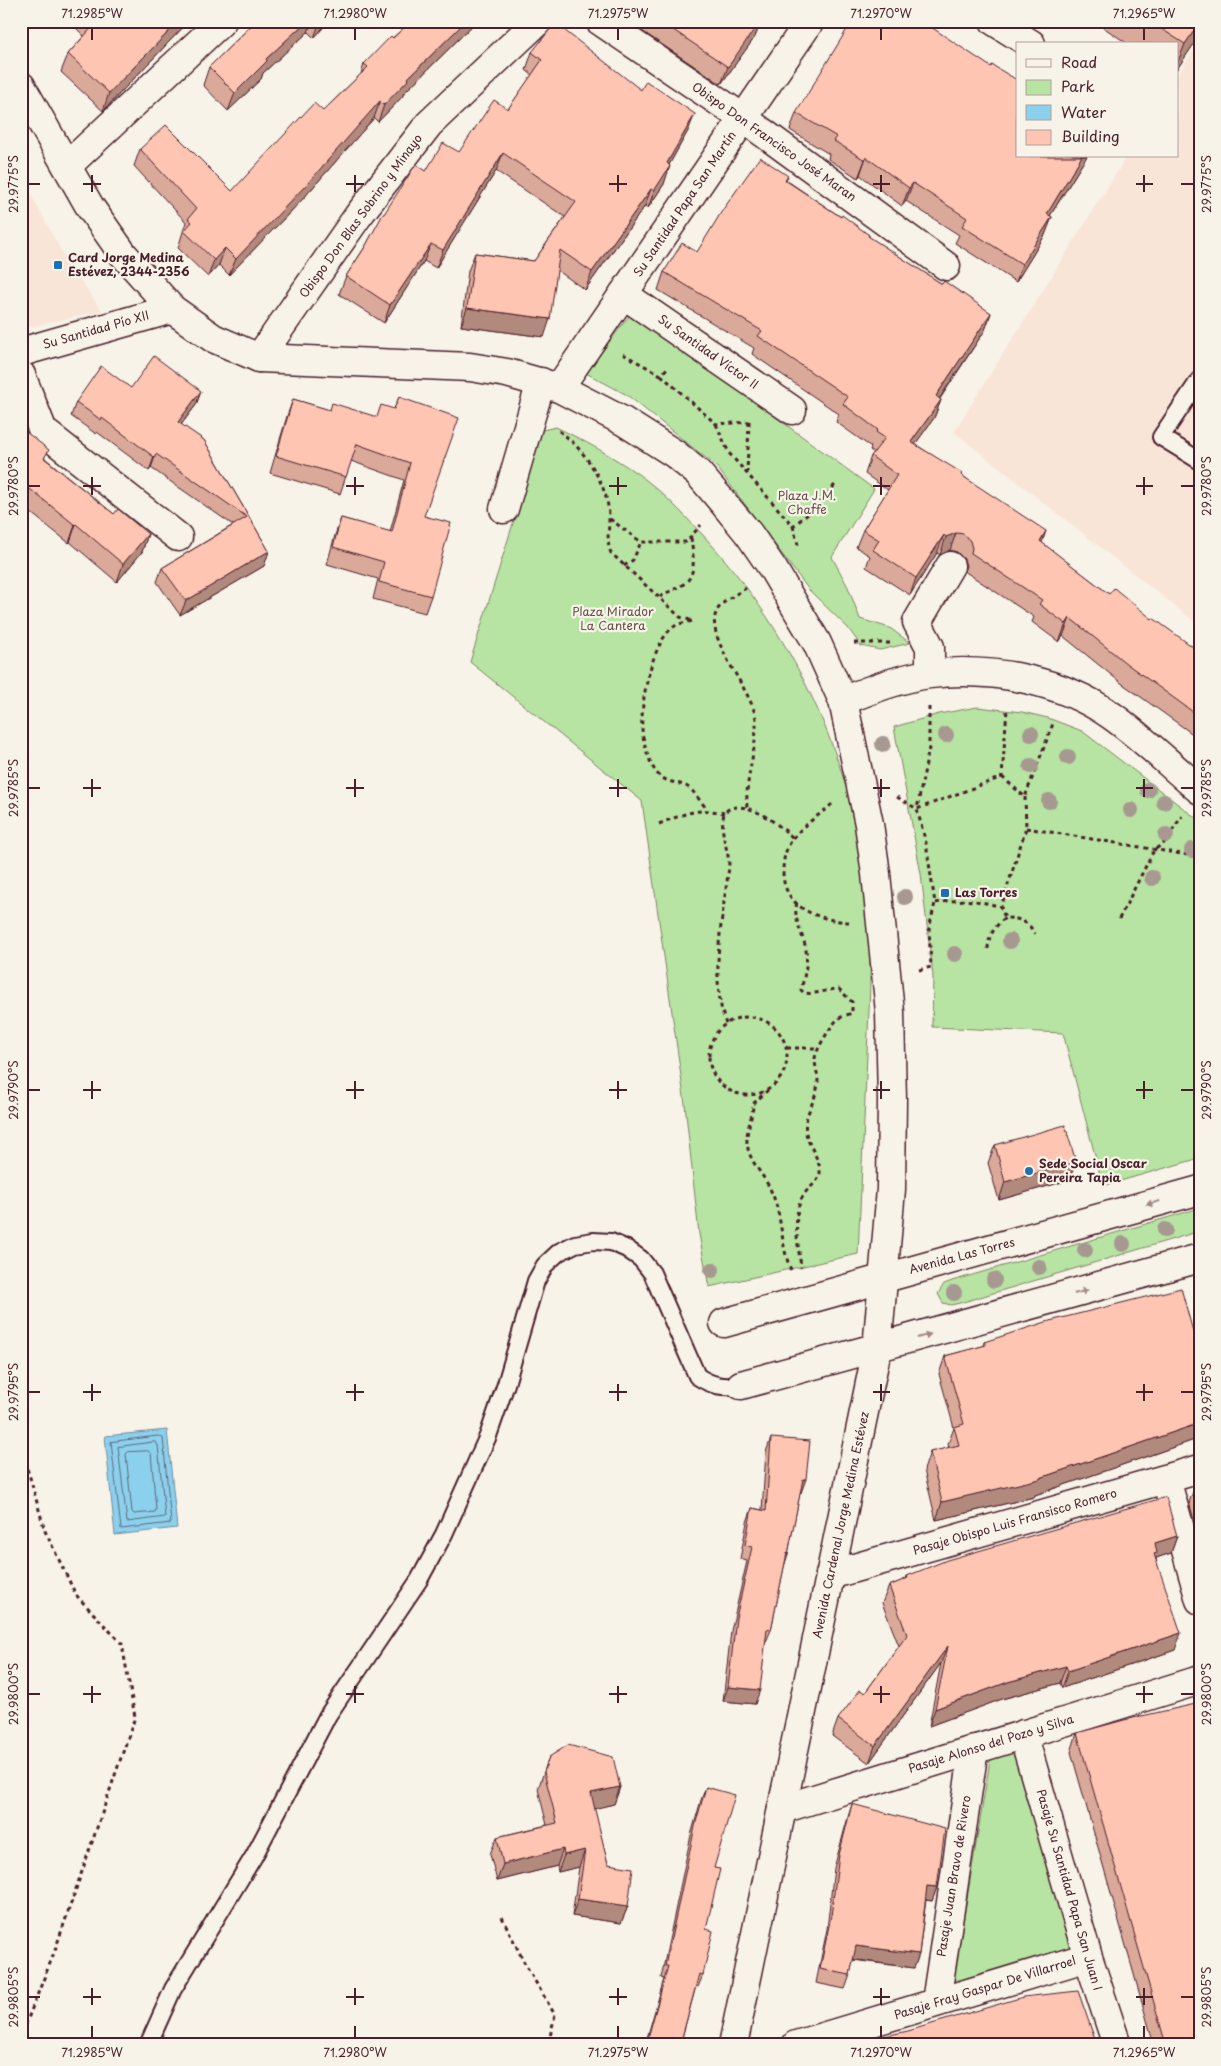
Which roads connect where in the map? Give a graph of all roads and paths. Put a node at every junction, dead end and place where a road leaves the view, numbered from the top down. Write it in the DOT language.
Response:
graph roads {
  1 [pos="222,21"];
  2 [pos="538,21"];
  3 [pos="600,21"];
  4 [pos="810,21"];
  5 [pos="994,21"];
  6 [pos="1028,42"];
  7 [pos="21,86"];
  8 [pos="743,118"];
  9 [pos="67,166"];
  10 [pos="946,266"];
  11 [pos="624,294"];
  12 [pos="172,309"];
  13 [pos="594,338"];
  14 [pos="692,340"];
  15 [pos="21,352"];
  16 [pos="259,358"];
  17 [pos="21,375"];
  18 [pos="661,375"];
  19 [pos="1200,379"];
  20 [pos="550,385"];
  21 [pos="769,394"];
  22 [pos="792,410"];
  23 [pos="532,412"];
  24 [pos="749,422"];
  25 [pos="716,424"];
  26 [pos="1200,461"];
  27 [pos="747,474"];
  28 [pos="836,483"];
  29 [pos="721,500"];
  30 [pos="504,509"];
  31 [pos="609,518"];
  32 [pos="793,526"];
  33 [pos="691,536"];
  34 [pos="178,537"];
  35 [pos="641,542"];
  36 [pos="800,552"];
  37 [pos="624,566"];
  38 [pos="950,566"];
  39 [pos="773,569"];
  40 [pos="660,597"];
  41 [pos="849,636"];
  42 [pos="930,647"];
  43 [pos="930,674"];
  44 [pos="1009,676"];
  45 [pos="1065,692"];
  46 [pos="843,701"];
  47 [pos="859,775"];
  48 [pos="1002,777"];
  49 [pos="1200,790"];
  50 [pos="1026,797"];
  51 [pos="747,808"];
  52 [pos="916,808"];
  53 [pos="707,809"];
  54 [pos="724,813"];
  55 [pos="659,824"];
  56 [pos="1026,828"];
  57 [pos="793,838"];
  58 [pos="1154,850"];
  59 [pos="1200,857"];
  60 [pos="797,903"];
  61 [pos="936,903"];
  62 [pos="1001,907"];
  63 [pos="1005,918"];
  64 [pos="1119,919"];
  65 [pos="882,923"];
  66 [pos="1036,934"];
  67 [pos="988,949"];
  68 [pos="887,979"];
  69 [pos="726,1024"];
  70 [pos="787,1048"];
  71 [pos="819,1048"];
  72 [pos="768,1090"];
  73 [pos="1200,1190"];
  74 [pos="1200,1258"];
  75 [pos="884,1277"];
  76 [pos="805,1300"];
  77 [pos="724,1323"];
  78 [pos="877,1349"];
  79 [pos="741,1385"];
  80 [pos="21,1454"];
  81 [pos="1200,1470"];
  82 [pos="1166,1479"];
  83 [pos="830,1575"];
  84 [pos="1200,1600"];
  85 [pos="1200,1680"];
  86 [pos="1023,1734"];
  87 [pos="974,1750"];
  88 [pos="782,1809"];
  89 [pos="502,1918"];
  90 [pos="1088,1957"];
  91 [pos="936,2002"];
  92 [pos="21,2036"];
  93 [pos="148,2045"];
  94 [pos="548,2045"];
  95 [pos="733,2045"];
  96 [pos="796,2045"];
  97 [pos="1117,2045"];
  1 -- 9 [label="street"];
  2 -- 16 [label="street, Obispo Don Blas Sobrino y Minayo"];
  3 -- 8 [label="street, Obispo Don Francisco José Maran"];
  4 -- 8 [label="street, Su Santidad Papa San Martín"];
  5 -- 6 [label="street"];
  7 -- 9 [label="street, Avenida Cardenal Jorge Medina Estévez"];
  8 -- 10 [label="street, Obispo Don Francisco José Maran"];
  8 -- 11 [label="street, Su Santidad Papa San Martín"];
  9 -- 12 [label="street, Avenida Cardenal Jorge Medina Estévez"];
  11 -- 13 [label="street, Su Santidad Papa San Martín"];
  11 -- 14 [label="street, Su Santidad Víctor II"];
  12 -- 15 [label="street, Su Santidad Pío XII"];
  12 -- 16 [label="street, Avenida Cardenal Jorge Medina Estévez"];
  13 -- 18 [label="path"];
  13 -- 20 [label="street, Su Santidad Papa San Martín"];
  14 -- 18 [label="path"];
  14 -- 21 [label="street, Su Santidad Víctor II"];
  16 -- 20 [label="street, Avenida Cardenal Jorge Medina Estévez"];
  17 -- 34 [label="street"];
  18 -- 25 [label="path"];
  19 -- 26 [label="lane"];
  20 -- 23 [label="street, Su Santidad Papa San Martín"];
  20 -- 29 [label="street, Avenida Cardenal Jorge Medina Estévez"];
  21 -- 22 [label="street, Su Santidad Víctor II"];
  21 -- 24 [label="path"];
  23 -- 30 [label="street, Su Santidad Papa San Martín"];
  23 -- 31 [label="path"];
  24 -- 25 [label="path"];
  24 -- 27 [label="path"];
  25 -- 27 [label="path"];
  27 -- 32 [label="path"];
  28 -- 32 [label="path"];
  29 -- 33 [label="path"];
  29 -- 39 [label="street, Avenida Cardenal Jorge Medina Estévez"];
  31 -- 35 [label="path"];
  31 -- 37 [label="path"];
  32 -- 36 [label="path"];
  33 -- 35 [label="path"];
  33 -- 40 [label="path"];
  35 -- 37 [label="path"];
  37 -- 40 [label="path"];
  38 -- 42 [label="street"];
  39 -- 46 [label="street, Avenida Cardenal Jorge Medina Estévez"];
  39 -- 51 [label="path"];
  40 -- 53 [label="path"];
  41 -- 42 [label="path"];
  42 -- 43 [label="street"];
  43 -- 44 [label="street"];
  43 -- 46 [label="street"];
  43 -- 52 [label="path"];
  44 -- 45 [label="street"];
  44 -- 48 [label="path"];
  45 -- 49 [label="street"];
  45 -- 50 [label="path"];
  46 -- 47 [label="street, Avenida Cardenal Jorge Medina Estévez"];
  47 -- 57 [label="path"];
  47 -- 65 [label="street, Avenida Cardenal Jorge Medina Estévez"];
  48 -- 50 [label="path"];
  48 -- 52 [label="path"];
  49 -- 58 [label="path"];
  50 -- 56 [label="path"];
  51 -- 54 [label="path"];
  51 -- 57 [label="path"];
  52 -- 61 [label="path"];
  53 -- 54 [label="path"];
  53 -- 55 [label="path"];
  54 -- 69 [label="path"];
  56 -- 58 [label="path"];
  56 -- 62 [label="path"];
  57 -- 60 [label="path"];
  58 -- 59 [label="path"];
  58 -- 64 [label="path"];
  60 -- 65 [label="path"];
  60 -- 71 [label="path"];
  61 -- 62 [label="path"];
  61 -- 68 [label="path"];
  62 -- 63 [label="path"];
  63 -- 66 [label="path"];
  63 -- 67 [label="path"];
  65 -- 68 [label="street, Avenida Cardenal Jorge Medina Estévez"];
  68 -- 75 [label="street, Avenida Cardenal Jorge Medina Estévez"];
  69 -- 70 [label="path"];
  69 -- 72 [label="path"];
  70 -- 71 [label="path"];
  70 -- 72 [label="path"];
  71 -- 76 [label="path"];
  72 -- 76 [label="path"];
  73 -- 75 [label="street, Avenida Las Torres, one-way"];
  78 -- 74 [label="street, one-way"];
  75 -- 76 [label="street, Avenida Las Torres"];
  75 -- 78 [label="street, Avenida Cardenal Jorge Medina Estévez"];
  76 -- 77 [label="street, Avenida Las Torres"];
  78 -- 79 [label="street"];
  78 -- 83 [label="street, Avenida Cardenal Jorge Medina Estévez"];
  79 -- 93 [label="lane"];
  80 -- 92 [label="path"];
  81 -- 82 [label="street, Pasaje Obispo Luis Fransisco Romero"];
  82 -- 83 [label="street, Pasaje Obispo Luis Fransisco Romero"];
  82 -- 84 [label="street"];
  83 -- 88 [label="street, Avenida Cardenal Jorge Medina Estévez"];
  85 -- 86 [label="street, Pasaje Alonso del Pozo y Silva"];
  86 -- 87 [label="street, Pasaje Alonso del Pozo y Silva"];
  86 -- 90 [label="street, Pasaje Su Santidad Papa San Juan I"];
  87 -- 88 [label="street, Pasaje Alonso del Pozo y Silva"];
  87 -- 91 [label="street, Pasaje Juan Bravo de Rivero"];
  88 -- 95 [label="street, Avenida Cardenal Jorge Medina Estévez"];
  89 -- 94 [label="path"];
  90 -- 91 [label="street, Pasaje Fray Gaspar De Villarroel"];
  90 -- 97 [label="street, Pasaje Su Santidad Papa San Juan I"];
  91 -- 96 [label="street, Pasaje Fray Gaspar De Villarroel"];
}
